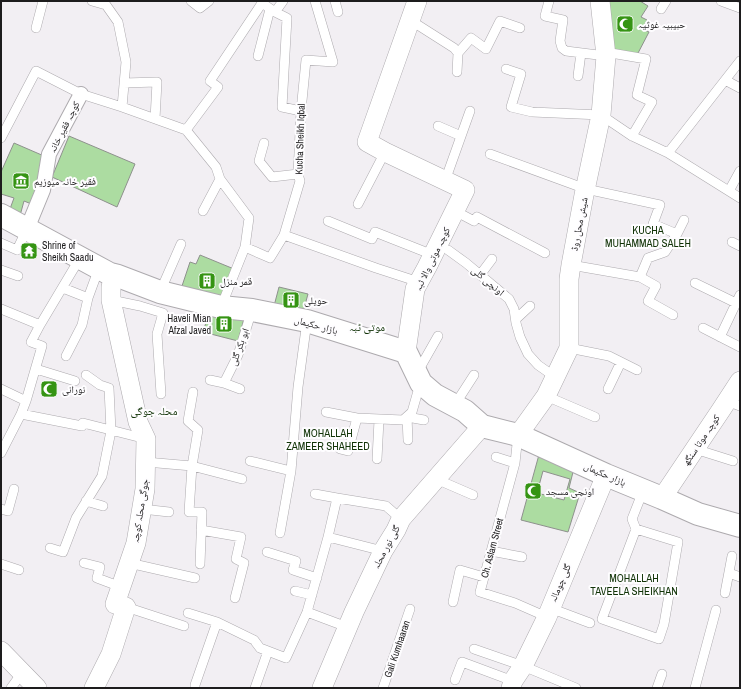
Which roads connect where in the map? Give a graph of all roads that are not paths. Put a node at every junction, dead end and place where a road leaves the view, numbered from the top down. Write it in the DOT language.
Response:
graph roads {
  1 [pos="43,1"];
  2 [pos="92,1"];
  3 [pos="191,1"];
  4 [pos="209,1"];
  5 [pos="283,1"];
  6 [pos="315,1"];
  7 [pos="335,1"];
  8 [pos="417,1"];
  9 [pos="550,1"];
  10 [pos="600,1"];
  11 [pos="666,1"];
  12 [pos="721,1"];
  13 [pos="108,3"];
  14 [pos="740,8"];
  15 [pos="661,9"];
  16 [pos="273,10"];
  17 [pos="338,12"];
  18 [pos="410,20"];
  19 [pos="36,28"];
  20 [pos="520,28"];
  21 [pos="458,53"];
  22 [pos="581,53"];
  23 [pos="605,54"];
  24 [pos="258,56"];
  25 [pos="740,61"];
  26 [pos="506,69"];
  27 [pos="456,72"];
  28 [pos="578,76"];
  29 [pos="726,80"];
  30 [pos="124,83"];
  31 [pos="740,88"];
  32 [pos="80,94"];
  33 [pos="122,107"];
  34 [pos="300,111"];
  35 [pos="470,111"];
  36 [pos="601,115"];
  37 [pos="155,119"];
  38 [pos="438,126"];
  39 [pos="186,130"];
  40 [pos="461,136"];
  41 [pos="632,136"];
  42 [pos="1,138"];
  43 [pos="264,144"];
  44 [pos="385,152"];
  45 [pos="668,153"];
  46 [pos="490,154"];
  47 [pos="740,170"];
  48 [pos="298,174"];
  49 [pos="220,180"];
  50 [pos="445,181"];
  51 [pos="586,189"];
  52 [pos="729,191"];
  53 [pos="740,198"];
  54 [pos="358,204"];
  55 [pos="203,211"];
  56 [pos="454,211"];
  57 [pos="1,215"];
  58 [pos="684,220"];
  59 [pos="328,221"];
  60 [pos="27,229"];
  61 [pos="677,234"];
  62 [pos="284,235"];
  63 [pos="1,243"];
  64 [pos="181,244"];
  65 [pos="245,247"];
  66 [pos="440,253"];
  67 [pos="545,253"];
  68 [pos="80,258"];
  69 [pos="492,259"];
  70 [pos="571,265"];
  71 [pos="1,270"];
  72 [pos="106,272"];
  73 [pos="480,275"];
  74 [pos="18,276"];
  75 [pos="640,277"];
  76 [pos="419,282"];
  77 [pos="695,283"];
  78 [pos="63,288"];
  79 [pos="160,292"];
  80 [pos="88,298"];
  81 [pos="738,299"];
  82 [pos="110,300"];
  83 [pos="530,306"];
  84 [pos="221,307"];
  85 [pos="1,309"];
  86 [pos="252,310"];
  87 [pos="672,315"];
  88 [pos="516,319"];
  89 [pos="307,320"];
  90 [pos="40,325"];
  91 [pos="703,328"];
  92 [pos="438,336"];
  93 [pos="720,337"];
  94 [pos="740,347"];
  95 [pos="569,348"];
  96 [pos="406,352"];
  97 [pos="66,356"];
  98 [pos="621,362"];
  99 [pos="36,369"];
  100 [pos="637,370"];
  101 [pos="86,375"];
  102 [pos="474,375"];
  103 [pos="555,377"];
  104 [pos="419,378"];
  105 [pos="210,380"];
  106 [pos="740,381"];
  107 [pos="75,382"];
  108 [pos="224,382"];
  109 [pos="1,389"];
  110 [pos="240,389"];
  111 [pos="608,389"];
  112 [pos="194,392"];
  113 [pos="161,394"];
  114 [pos="546,396"];
  115 [pos="26,401"];
  116 [pos="734,403"];
  117 [pos="454,406"];
  118 [pos="326,412"];
  119 [pos="21,414"];
  120 [pos="407,417"];
  121 [pos="595,417"];
  122 [pos="357,418"];
  123 [pos="379,420"];
  124 [pos="424,420"];
  125 [pos="482,426"];
  126 [pos="111,431"];
  127 [pos="518,435"];
  128 [pos="146,439"];
  129 [pos="408,440"];
  130 [pos="695,448"];
  131 [pos="340,449"];
  132 [pos="1,453"];
  133 [pos="496,457"];
  134 [pos="377,459"];
  135 [pos="250,460"];
  136 [pos="733,461"];
  137 [pos="146,462"];
  138 [pos="515,463"];
  139 [pos="192,466"];
  140 [pos="291,471"];
  141 [pos="606,475"];
  142 [pos="242,479"];
  143 [pos="436,479"];
  144 [pos="14,488"];
  145 [pos="316,494"];
  146 [pos="652,494"];
  147 [pos="473,495"];
  148 [pos="337,498"];
  149 [pos="86,501"];
  150 [pos="103,506"];
  151 [pos="1,509"];
  152 [pos="142,509"];
  153 [pos="169,512"];
  154 [pos="401,519"];
  155 [pos="740,526"];
  156 [pos="636,529"];
  157 [pos="201,530"];
  158 [pos="280,533"];
  159 [pos="328,537"];
  160 [pos="50,548"];
  161 [pos="383,551"];
  162 [pos="491,551"];
  163 [pos="267,552"];
  164 [pos="732,556"];
  165 [pos="522,557"];
  166 [pos="84,563"];
  167 [pos="1,564"];
  168 [pos="129,564"];
  169 [pos="200,564"];
  170 [pos="18,570"];
  171 [pos="729,573"];
  172 [pos="484,577"];
  173 [pos="740,577"];
  174 [pos="194,578"];
  175 [pos="317,578"];
  176 [pos="121,587"];
  177 [pos="295,591"];
  178 [pos="725,593"];
  179 [pos="312,595"];
  180 [pos="235,598"];
  181 [pos="453,602"];
  182 [pos="126,607"];
  183 [pos="410,609"];
  184 [pos="716,610"];
  185 [pos="307,612"];
  186 [pos="548,612"];
  187 [pos="188,613"];
  188 [pos="217,622"];
  189 [pos="590,623"];
  190 [pos="184,626"];
  191 [pos="348,628"];
  192 [pos="474,649"];
  193 [pos="1,651"];
  194 [pos="268,651"];
  195 [pos="662,674"];
  196 [pos="516,678"];
  197 [pos="455,680"];
  198 [pos="17,681"];
  199 [pos="36,688"];
  200 [pos="94,688"];
  201 [pos="195,688"];
  202 [pos="255,688"];
  203 [pos="322,688"];
  204 [pos="384,688"];
  205 [pos="576,688"];
  206 [pos="658,688"];
  207 [pos="695,688"];
  1 -- 19 [label="lane"];
  2 -- 13 [label="lane"];
  3 -- 4 [label="lane"];
  5 -- 16 [label="lane"];
  6 -- 34 [label="lane, Kucha Sheikh Iqbal"];
  7 -- 17 [label="lane"];
  8 -- 18 [label="street"];
  9 -- 22 [label="lane"];
  10 -- 23 [label="street, شیش محل روڈ"];
  11 -- 15 [label="lane"];
  12 -- 14 [label="lane"];
  13 -- 30 [label="lane"];
  16 -- 24 [label="lane"];
  16 -- 34 [label="lane"];
  16 -- 39 [label="lane"];
  18 -- 21 [label="lane"];
  18 -- 44 [label="street"];
  20 -- 21 [label="lane"];
  21 -- 27 [label="lane"];
  22 -- 23 [label="lane"];
  22 -- 28 [label="lane"];
  23 -- 36 [label="street, شیش محل روڈ"];
  23 -- 41 [label="lane"];
  25 -- 29 [label="lane"];
  26 -- 36 [label="lane"];
  29 -- 31 [label="lane"];
  29 -- 45 [label="lane"];
  30 -- 33 [label="lane"];
  30 -- 37 [label="lane"];
  32 -- 33 [label="lane"];
  32 -- 42 [label="lane"];
  32 -- 60 [label="street, کوچہ فقیر خانہ"];
  33 -- 37 [label="lane"];
  34 -- 48 [label="lane, Kucha Sheikh Iqbal"];
  35 -- 40 [label="lane"];
  36 -- 41 [label="lane"];
  36 -- 51 [label="street, شیش محل روڈ"];
  37 -- 39 [label="lane"];
  38 -- 40 [label="lane"];
  39 -- 49 [label="lane"];
  40 -- 50 [label="lane"];
  41 -- 45 [label="lane"];
  43 -- 48 [label="lane"];
  44 -- 50 [label="street"];
  44 -- 54 [label="lane"];
  45 -- 52 [label="lane"];
  46 -- 51 [label="lane"];
  47 -- 52 [label="lane"];
  48 -- 62 [label="lane, Kucha Sheikh Iqbal"];
  49 -- 55 [label="lane"];
  49 -- 65 [label="lane"];
  50 -- 56 [label="street, کوچہ موتی والا ٹبہ"];
  51 -- 61 [label="lane"];
  51 -- 70 [label="street, شیش محل روڈ"];
  52 -- 53 [label="lane"];
  56 -- 66 [label="street, کوچہ موتی والا ٹبہ"];
  56 -- 67 [label="lane"];
  57 -- 60 [label="street, بازار حکیماں"];
  58 -- 61 [label="lane"];
  59 -- 66 [label="lane, اونچی گلی"];
  60 -- 63 [label="lane"];
  60 -- 68 [label="street, بازار حکیماں"];
  61 -- 75 [label="lane"];
  62 -- 65 [label="lane, Kucha Sheikh Iqbal"];
  62 -- 76 [label="lane"];
  64 -- 79 [label="lane"];
  65 -- 84 [label="lane"];
  66 -- 73 [label="lane, اونچی گلی"];
  66 -- 76 [label="street, کوچہ موتی والا ٹبہ"];
  68 -- 72 [label="street, بازار حکیماں"];
  68 -- 78 [label="lane"];
  69 -- 73 [label="lane"];
  70 -- 75 [label="lane"];
  70 -- 95 [label="street, شیش محل روڈ"];
  71 -- 74 [label="lane"];
  72 -- 79 [label="street, بازار حکیماں"];
  72 -- 80 [label="lane"];
  72 -- 82 [label="street, جوگی محلہ کوچہ"];
  73 -- 88 [label="lane, اونچی گلی"];
  75 -- 87 [label="lane"];
  76 -- 96 [label="street, کوچہ موتی والا ٹبہ"];
  77 -- 81 [label="lane"];
  78 -- 80 [label="lane"];
  78 -- 90 [label="lane"];
  79 -- 84 [label="street, بازار حکیماں"];
  80 -- 97 [label="lane"];
  81 -- 93 [label="lane"];
  82 -- 113 [label="lane"];
  82 -- 128 [label="street, جوگی محلہ کوچہ"];
  83 -- 88 [label="lane"];
  84 -- 86 [label="street, بازار حکیماں"];
  85 -- 90 [label="lane"];
  86 -- 89 [label="street, بازار حکیماں"];
  86 -- 108 [label="lane, ابو بکر گلی"];
  88 -- 103 [label="lane, اونچی گلی"];
  89 -- 96 [label="street, بازار حکیماں"];
  89 -- 140 [label="lane"];
  90 -- 99 [label="lane"];
  91 -- 93 [label="lane"];
  92 -- 104 [label="lane"];
  93 -- 94 [label="lane"];
  95 -- 98 [label="lane"];
  95 -- 103 [label="street, شیش محل روڈ"];
  96 -- 104 [label="street, بازار حکیماں"];
  98 -- 100 [label="lane"];
  98 -- 111 [label="lane"];
  99 -- 107 [label="lane"];
  99 -- 115 [label="lane"];
  101 -- 126 [label="lane"];
  102 -- 117 [label="lane"];
  103 -- 114 [label="street, شیش محل روڈ"];
  104 -- 117 [label="street, بازار حکیماں"];
  104 -- 120 [label="lane"];
  105 -- 108 [label="lane"];
  106 -- 116 [label="street, کوچہ موتا سنگھ"];
  108 -- 110 [label="lane"];
  109 -- 115 [label="lane"];
  112 -- 139 [label="lane"];
  114 -- 121 [label="lane"];
  114 -- 127 [label="street, شیش محل روڈ"];
  115 -- 119 [label="lane"];
  116 -- 130 [label="street, کوچہ موتا سنگھ"];
  117 -- 125 [label="street, بازار حکیماں"];
  118 -- 122 [label="lane"];
  119 -- 126 [label="lane"];
  119 -- 132 [label="lane"];
  120 -- 123 [label="lane"];
  120 -- 124 [label="lane"];
  120 -- 129 [label="lane"];
  122 -- 123 [label="lane"];
  122 -- 131 [label="lane"];
  123 -- 134 [label="lane"];
  125 -- 127 [label="street, بازار حکیماں"];
  125 -- 143 [label="street, گلی نور محلہ"];
  126 -- 128 [label="lane"];
  126 -- 149 [label="lane"];
  127 -- 138 [label="lane, Ch. Aslam Street"];
  127 -- 141 [label="street, بازار حکیماں"];
  128 -- 137 [label="street, جوگی محلہ کوچہ"];
  130 -- 136 [label="lane"];
  130 -- 146 [label="street, کوچہ موتا سنگھ"];
  133 -- 138 [label="lane"];
  135 -- 140 [label="lane"];
  137 -- 139 [label="lane"];
  137 -- 152 [label="street, جوگی محلہ کوچہ"];
  138 -- 162 [label="lane, Ch. Aslam Street"];
  139 -- 142 [label="lane"];
  139 -- 157 [label="lane"];
  140 -- 158 [label="lane"];
  141 -- 146 [label="street, بازار حکیماں"];
  141 -- 186 [label="street, گلی چومالہ"];
  143 -- 147 [label="lane"];
  143 -- 154 [label="street, گلی نور محلہ"];
  144 -- 151 [label="lane"];
  145 -- 148 [label="lane"];
  146 -- 155 [label="street, بازار حکیماں"];
  146 -- 156 [label="lane"];
  148 -- 154 [label="lane"];
  148 -- 159 [label="lane"];
  149 -- 150 [label="lane"];
  149 -- 160 [label="lane"];
  152 -- 153 [label="lane"];
  152 -- 168 [label="street, جوگی محلہ کوچہ"];
  154 -- 161 [label="street, گلی نور محلہ"];
  156 -- 156 [label="lane"];
  157 -- 169 [label="lane"];
  157 -- 180 [label="lane"];
  159 -- 161 [label="lane"];
  159 -- 175 [label="lane"];
  161 -- 191 [label="street, گلی نور محلہ"];
  162 -- 165 [label="lane"];
  162 -- 172 [label="lane, Ch. Aslam Street"];
  163 -- 175 [label="lane"];
  164 -- 171 [label="lane"];
  166 -- 176 [label="lane"];
  167 -- 170 [label="lane"];
  168 -- 174 [label="lane"];
  168 -- 176 [label="street, جوگی محلہ کوچہ"];
  171 -- 173 [label="lane"];
  171 -- 178 [label="lane"];
  172 -- 181 [label="lane"];
  172 -- 186 [label="lane, Ch. Aslam Street"];
  175 -- 179 [label="lane"];
  176 -- 182 [label="street, جوگی محلہ کوچہ"];
  177 -- 179 [label="lane"];
  179 -- 185 [label="lane"];
  182 -- 190 [label="lane"];
  182 -- 200 [label="street"];
  183 -- 204 [label="lane, Gali Kumhaaran"];
  184 -- 207 [label="lane"];
  185 -- 191 [label="lane"];
  185 -- 194 [label="lane"];
  186 -- 189 [label="lane"];
  186 -- 196 [label="street, گلی چومالہ"];
  187 -- 188 [label="lane"];
  188 -- 194 [label="lane"];
  188 -- 201 [label="lane"];
  191 -- 203 [label="street, گلی نور محلہ"];
  192 -- 196 [label="lane"];
  193 -- 198 [label="street"];
  194 -- 202 [label="lane"];
  195 -- 206 [label="lane"];
  196 -- 197 [label="lane"];
  196 -- 205 [label="lane"];
  198 -- 199 [label="street"];
}
